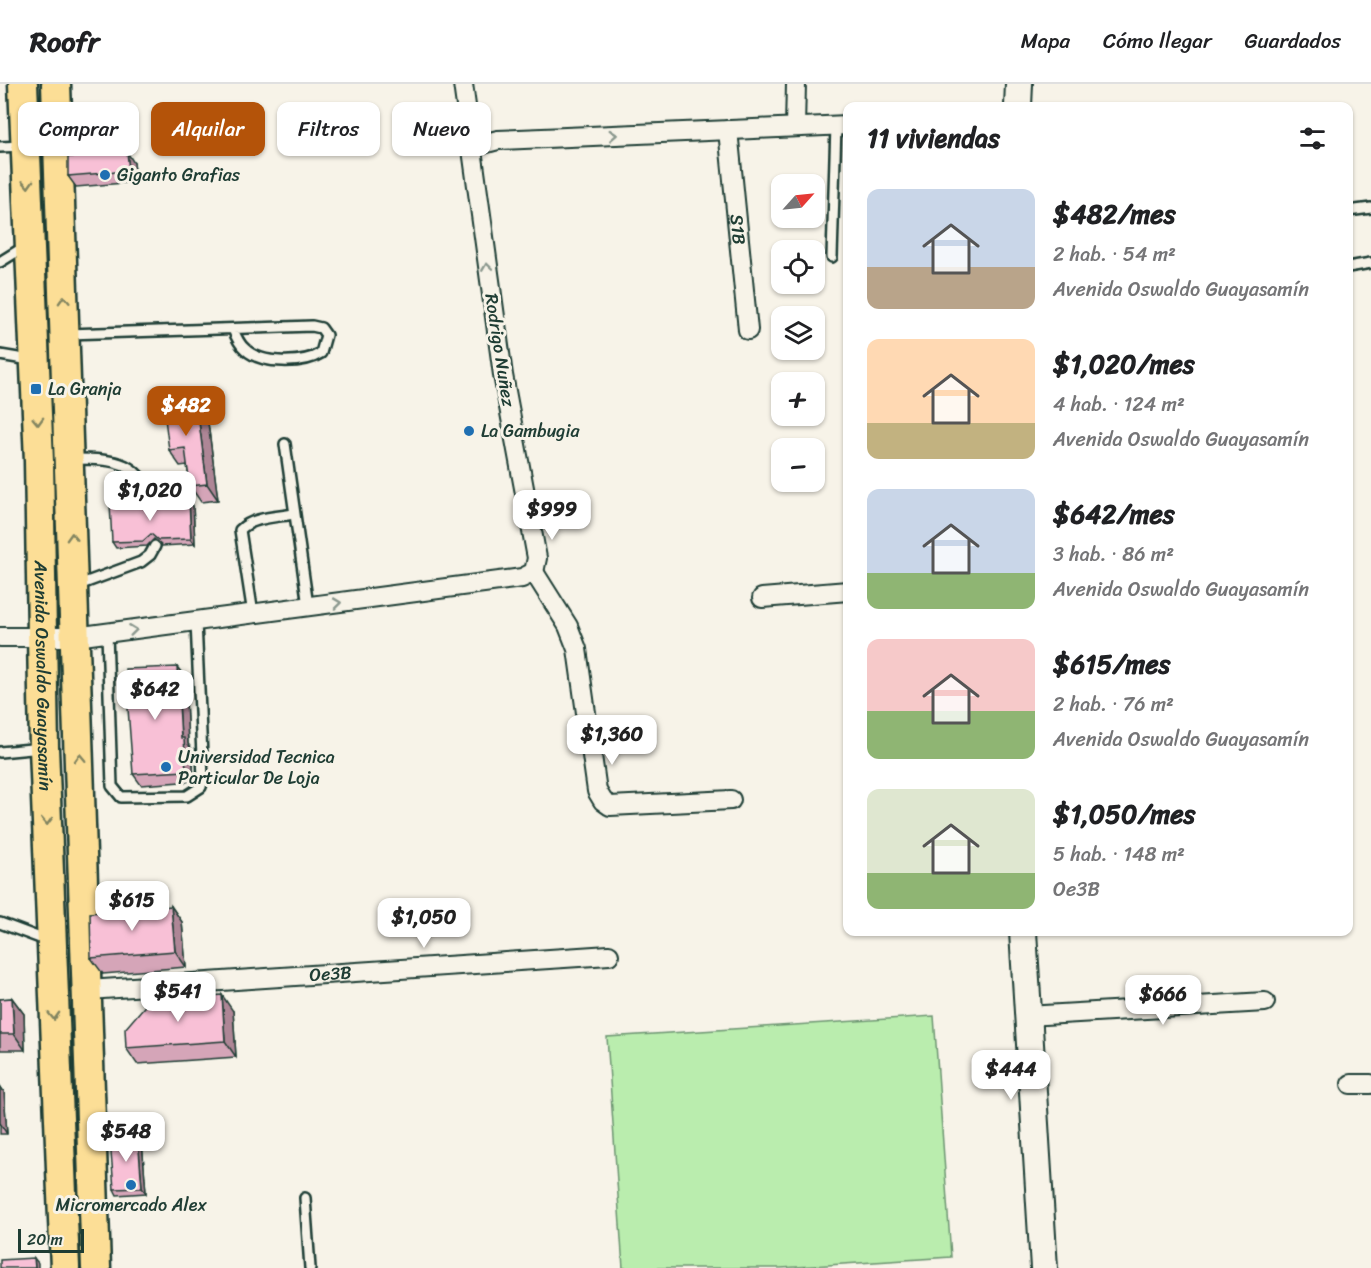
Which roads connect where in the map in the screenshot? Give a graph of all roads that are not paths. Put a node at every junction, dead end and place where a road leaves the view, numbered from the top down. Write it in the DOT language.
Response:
graph roads {
  1 [pos="23,84"];
  2 [pos="56,84"];
  3 [pos="463,84"];
  4 [pos="796,84"];
  5 [pos="1018,84"];
  6 [pos="465,102"];
  7 [pos="1018,102"];
  8 [pos="842,125"];
  9 [pos="795,127"];
  10 [pos="728,130"];
  11 [pos="491,142"];
  12 [pos="13,147"];
  13 [pos="472,156"];
  14 [pos="1371,208"];
  15 [pos="1353,210"];
  16 [pos="31,243"];
  17 [pos="832,256"];
  18 [pos="0,262"];
  19 [pos="1371,263"];
  20 [pos="1353,266"];
  21 [pos="233,329"];
  22 [pos="748,330"];
  23 [pos="65,334"];
  24 [pos="0,355"];
  25 [pos="36,361"];
  26 [pos="285,444"];
  27 [pos="69,459"];
  28 [pos="154,508"];
  29 [pos="294,514"];
  30 [pos="155,546"];
  31 [pos="534,572"];
  32 [pos="74,587"];
  33 [pos="843,591"];
  34 [pos="762,598"];
  35 [pos="308,606"];
  36 [pos="253,614"];
  37 [pos="196,622"];
  38 [pos="107,633"];
  39 [pos="0,637"];
  40 [pos="42,637"];
  41 [pos="75,637"];
  42 [pos="44,748"];
  43 [pos="0,752"];
  44 [pos="731,800"];
  45 [pos="0,923"];
  46 [pos="1023,936"];
  47 [pos="51,942"];
  48 [pos="609,955"];
  49 [pos="88,990"];
  50 [pos="1265,1002"];
  51 [pos="1027,1016"];
  52 [pos="1351,1084"];
  53 [pos="1371,1084"];
  54 [pos="305,1198"];
  55 [pos="64,1268"];
  56 [pos="96,1268"];
  57 [pos="309,1268"];
  58 [pos="1044,1268"];
  1 -- 12 [label="main road, Avenida Oswaldo Guayasamín"];
  23 -- 2 [label="main road, Avenida Oswaldo Guayasamín, one-way"];
  3 -- 6 [label="street, Rodrigo Nuñez"];
  4 -- 9 [label="street"];
  5 -- 7 [label="street"];
  8 -- 9 [label="street"];
  8 -- 17 [label="lane"];
  9 -- 10 [label="street"];
  11 -- 10 [label="street, one-way"];
  10 -- 22 [label="street, S1B"];
  12 -- 16 [label="main road, Avenida Oswaldo Guayasamín, one-way"];
  31 -- 13 [label="street, Rodrigo Nuñez, one-way"];
  14 -- 15 [label="lane"];
  16 -- 18 [label="lane"];
  16 -- 25 [label="main road, Avenida Oswaldo Guayasamín"];
  19 -- 20 [label="lane"];
  21 -- 21 [label="lane"];
  21 -- 23 [label="lane"];
  23 -- 27 [label="main road, Avenida Oswaldo Guayasamín"];
  24 -- 25 [label="lane"];
  25 -- 40 [label="main road, Avenida Oswaldo Guayasamín, one-way"];
  26 -- 29 [label="lane"];
  27 -- 28 [label="lane"];
  32 -- 27 [label="main road, Avenida Oswaldo Guayasamín, one-way"];
  29 -- 35 [label="lane"];
  29 -- 36 [label="lane"];
  30 -- 32 [label="lane"];
  35 -- 31 [label="street, one-way"];
  31 -- 44 [label="street"];
  32 -- 41 [label="main road, Avenida Oswaldo Guayasamín"];
  33 -- 34 [label="street"];
  35 -- 36 [label="street"];
  36 -- 37 [label="street"];
  38 -- 37 [label="street, one-way"];
  37 -- 38 [label="lane"];
  38 -- 41 [label="street"];
  39 -- 40 [label="street"];
  40 -- 41 [label="street"];
  40 -- 42 [label="main road, Avenida Oswaldo Guayasamín"];
  49 -- 41 [label="main road, Avenida Oswaldo Guayasamín, one-way"];
  42 -- 43 [label="lane"];
  42 -- 47 [label="main road, Avenida Oswaldo Guayasamín, one-way"];
  45 -- 47 [label="lane"];
  46 -- 51 [label="street"];
  47 -- 55 [label="main road, Avenida Oswaldo Guayasamín, one-way"];
  48 -- 49 [label="street, Oe3B"];
  49 -- 56 [label="main road, Avenida Oswaldo Guayasamín"];
  50 -- 51 [label="street"];
  51 -- 58 [label="street"];
  52 -- 53 [label="street"];
  54 -- 57 [label="lane"];
}
